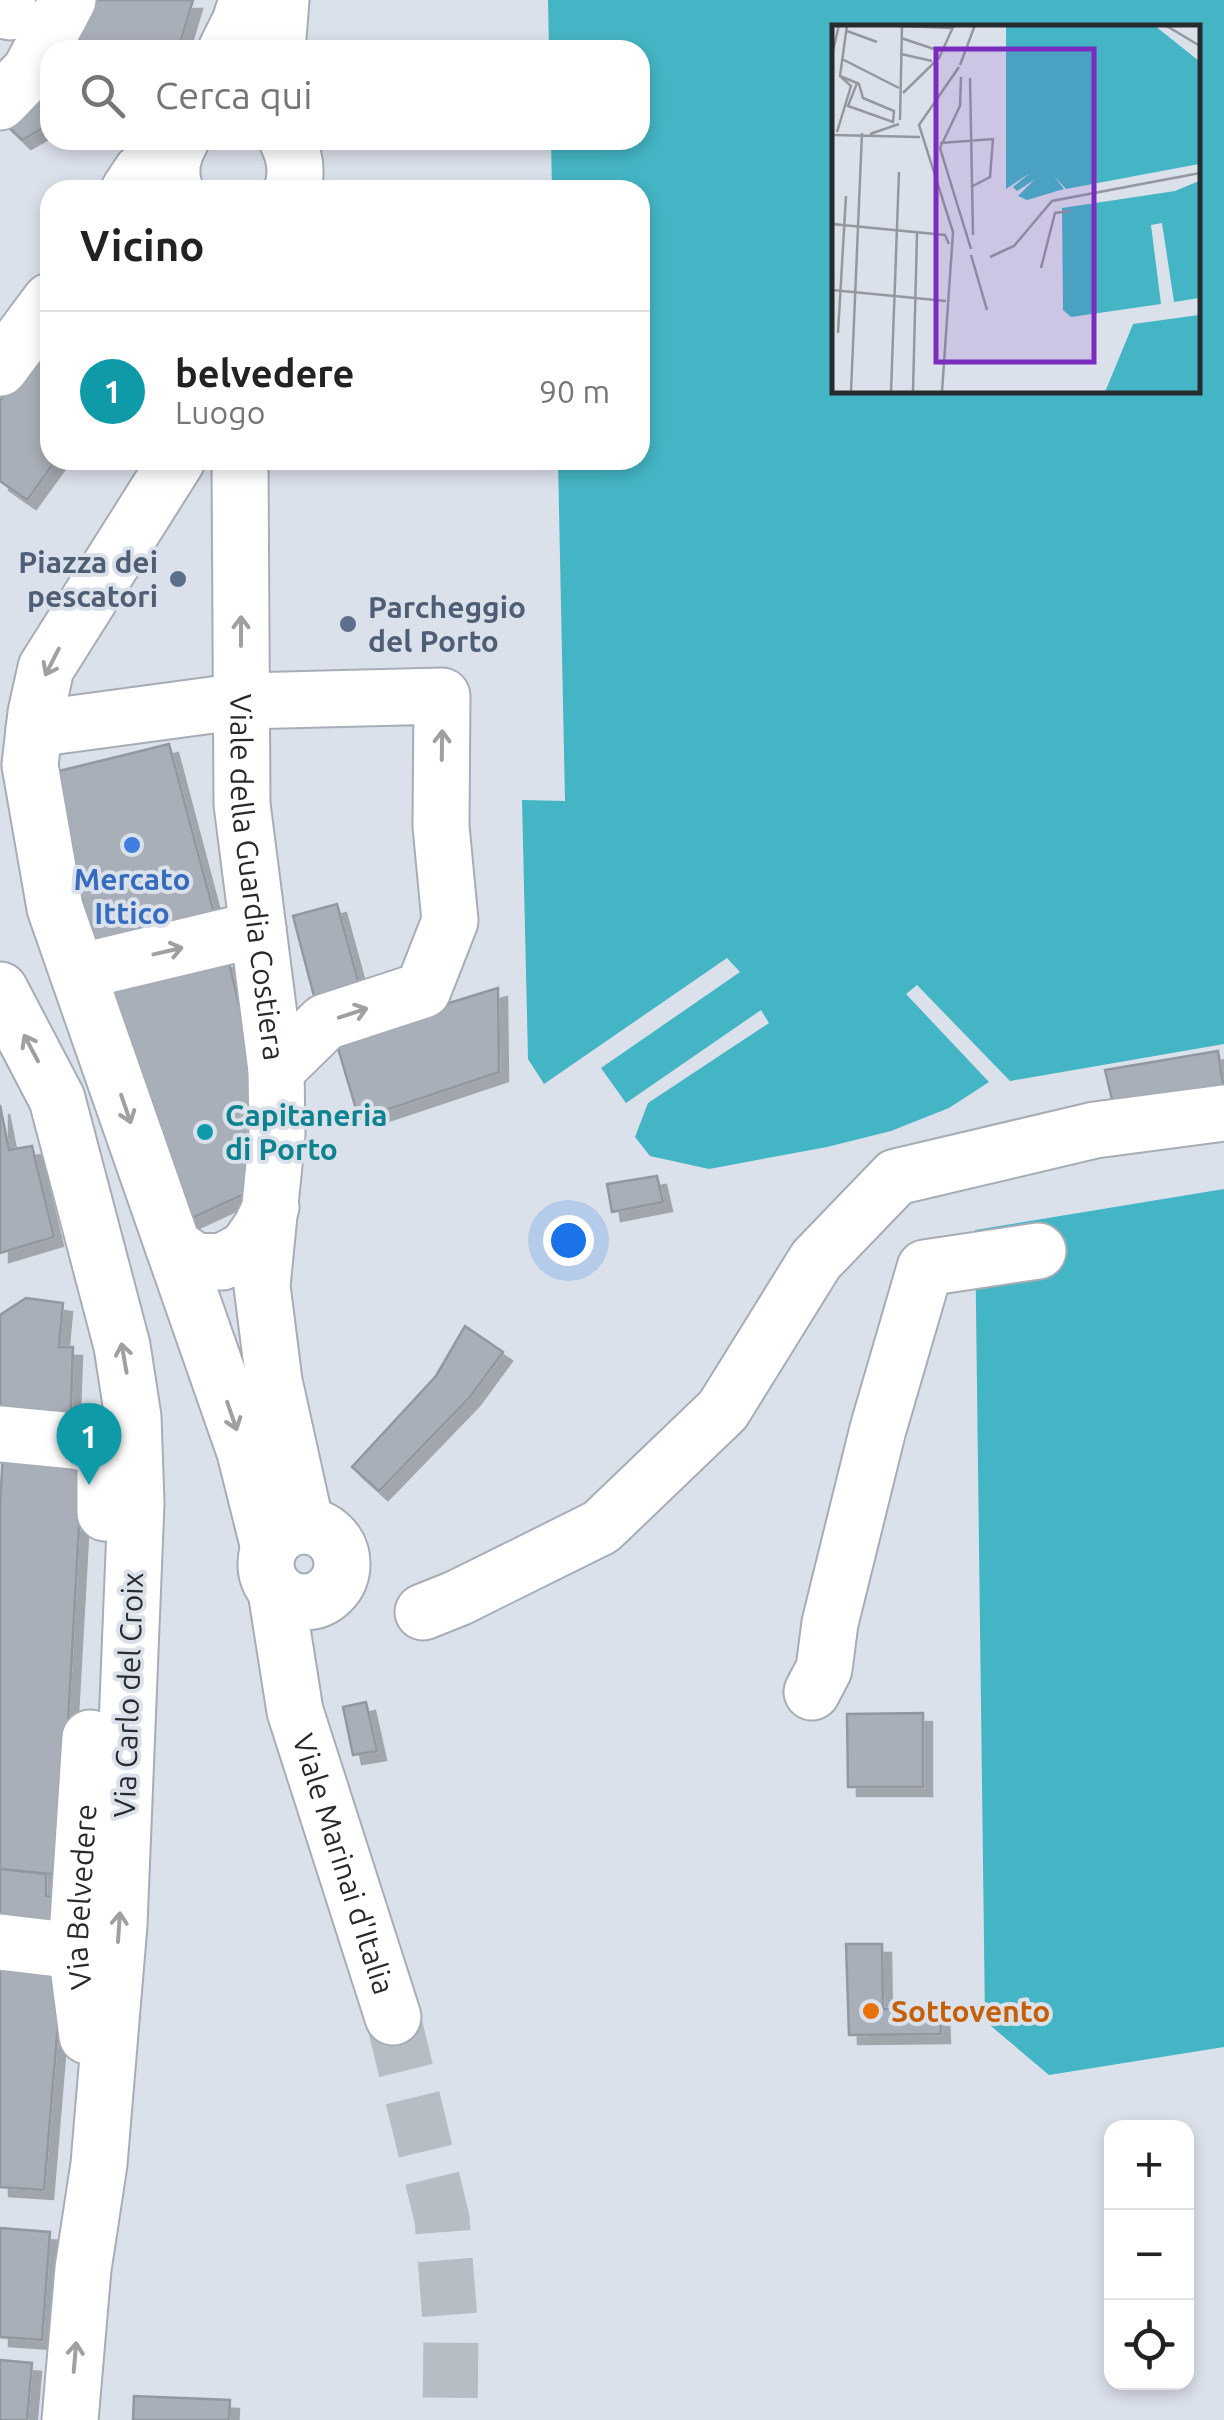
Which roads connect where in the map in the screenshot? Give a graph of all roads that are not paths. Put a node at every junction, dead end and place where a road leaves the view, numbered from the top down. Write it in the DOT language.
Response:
graph roads {
  1 [pos="68,0"];
  2 [pos="247,0"];
  3 [pos="281,0"];
  4 [pos="47,40"];
  5 [pos="231,40"];
  6 [pos="278,40"];
  7 [pos="40,52"];
  8 [pos="0,102"];
  9 [pos="178,158"];
  10 [pos="136,180"];
  11 [pos="40,314"];
  12 [pos="0,368"];
  13 [pos="171,470"];
  14 [pos="240,470"];
  15 [pos="242,702"];
  16 [pos="34,729"];
  17 [pos="258,929"];
  18 [pos="78,972"];
  19 [pos="0,990"];
  20 [pos="276,1070"];
  21 [pos="1224,1112"];
  22 [pos="271,1207"];
  23 [pos="173,1246"];
  24 [pos="1038,1251"];
  25 [pos="0,1434"];
  26 [pos="292,1566"];
  27 [pos="423,1612"];
  28 [pos="812,1692"];
  29 [pos="0,1942"];
  30 [pos="76,1951"];
  31 [pos="393,2018"];
  32 [pos="83,2269"];
  33 [pos="70,2420"];
  1 -- 4 [label="street"];
  2 -- 5 [label="street"];
  3 -- 6 [label="street"];
  7 -- 8 [label="street"];
  9 -- 10 [label="street"];
  11 -- 12 [label="street"];
  13 -- 16 [label="street, Viale Marinai d'Italia, one-way"];
  15 -- 14 [label="street, Viale della Guardia Costiera, one-way"];
  15 -- 16 [label="street"];
  15 -- 17 [label="street, Viale della Guardia Costiera"];
  20 -- 15 [label="street, one-way"];
  16 -- 18 [label="street, Viale Marinai d'Italia"];
  18 -- 17 [label="street, one-way"];
  17 -- 20 [label="street, Viale della Guardia Costiera"];
  18 -- 23 [label="street, Viale Marinai d'Italia, one-way"];
  32 -- 19 [label="street, Via Carlo del Croix, one-way"];
  20 -- 22 [label="street, Viale della Guardia Costiera"];
  21 -- 27 [label="street"];
  22 -- 23 [label="street"];
  22 -- 26 [label="street, Viale della Guardia Costiera"];
  23 -- 26 [label="street, Viale Marinai d'Italia, one-way"];
  24 -- 28 [label="street"];
  25 -- 30 [label="street, Via Belvedere"];
  26 -- 31 [label="street, Viale Marinai d'Italia"];
  29 -- 30 [label="street"];
  30 -- 32 [label="street, Via Belvedere"];
  33 -- 32 [label="street, Via Carlo del Croix, one-way"];
}
